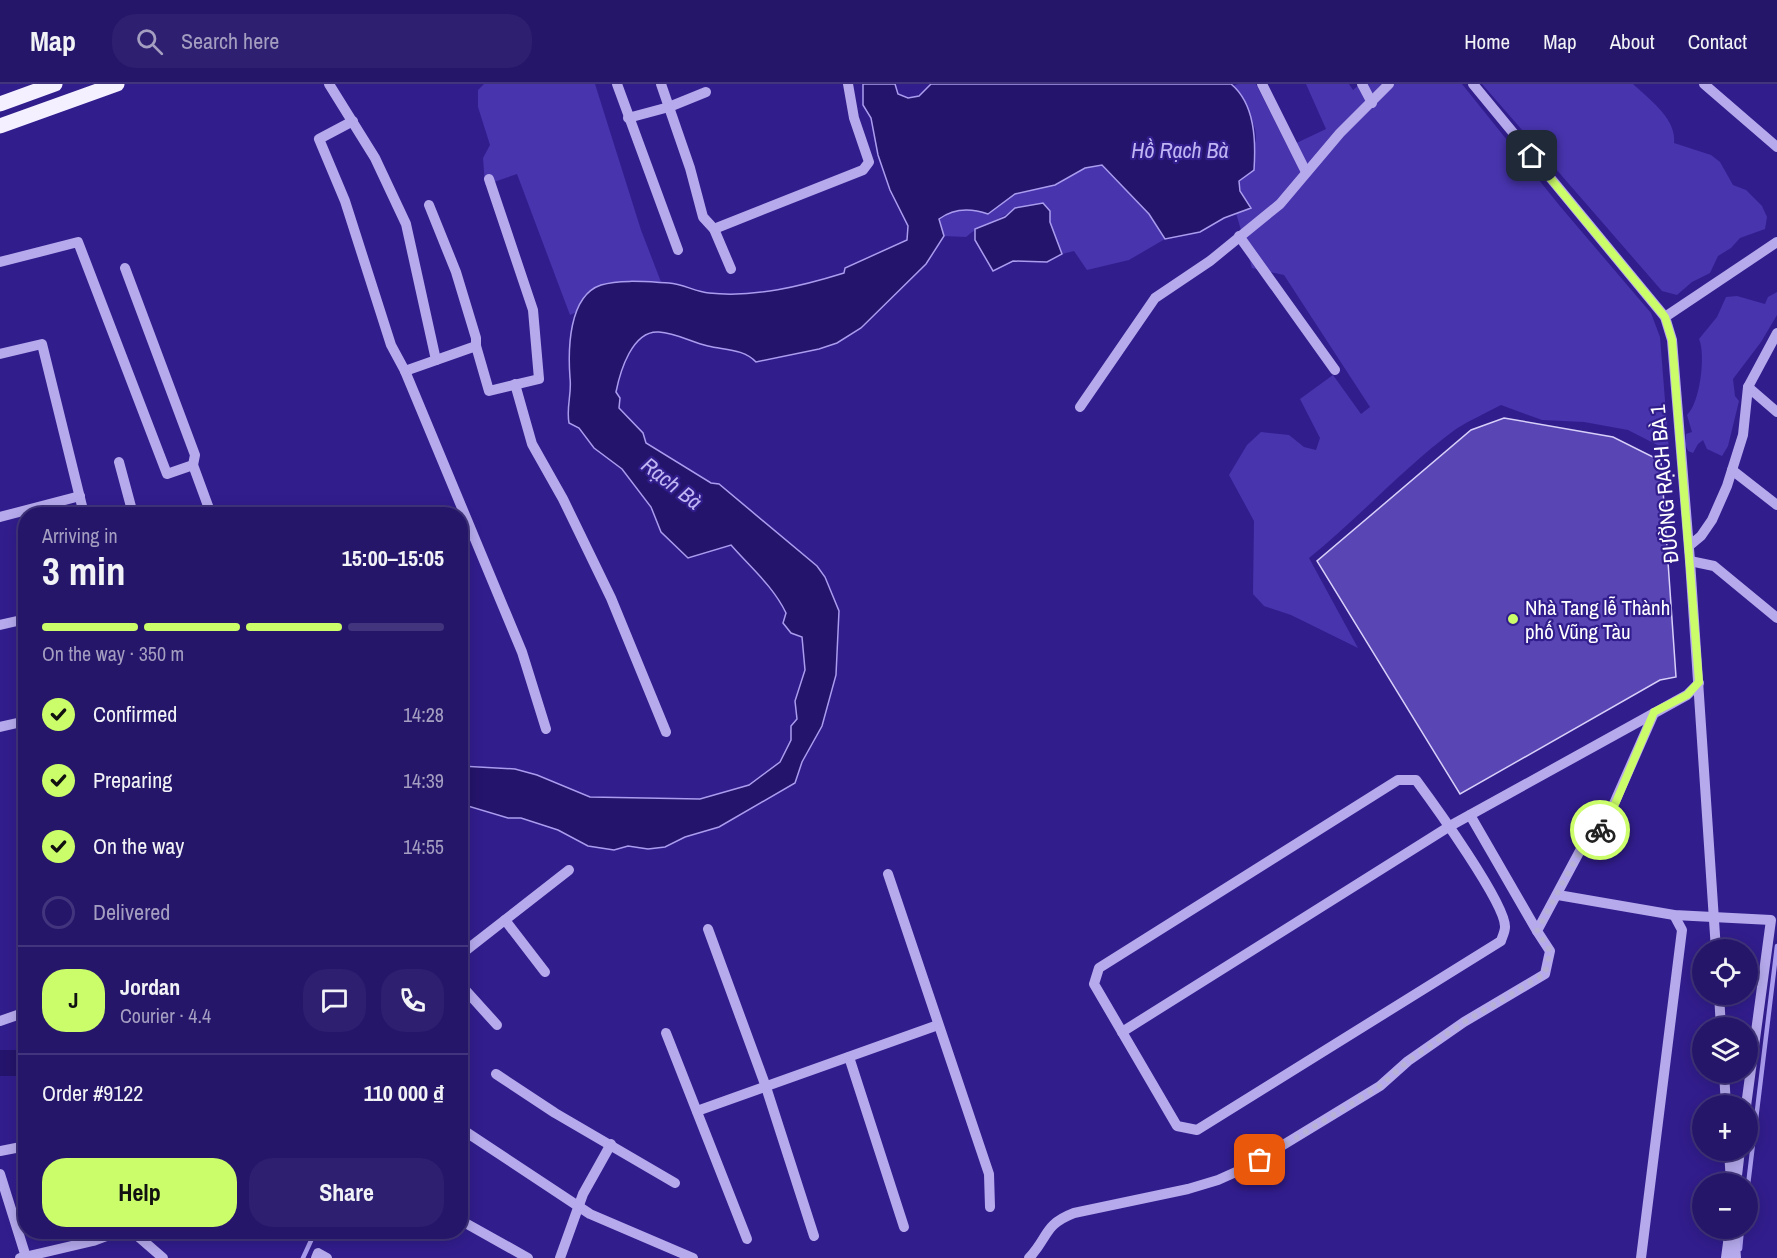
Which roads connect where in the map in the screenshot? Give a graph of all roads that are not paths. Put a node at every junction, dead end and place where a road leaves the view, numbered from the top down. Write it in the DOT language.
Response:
graph roads {
  1 [pos="55,84"];
  2 [pos="117,84"];
  3 [pos="329,84"];
  4 [pos="617,84"];
  5 [pos="661,84"];
  6 [pos="848,84"];
  7 [pos="1262,84"];
  8 [pos="1362,84"];
  9 [pos="1389,84"];
  10 [pos="1473,84"];
  11 [pos="1704,84"];
  12 [pos="706,92"];
  13 [pos="1372,103"];
  14 [pos="0,104"];
  15 [pos="669,107"];
  16 [pos="628,118"];
  17 [pos="353,121"];
  18 [pos="0,126"];
  19 [pos="1777,147"];
  20 [pos="1306,172"];
  21 [pos="489,179"];
  22 [pos="429,205"];
  23 [pos="714,229"];
  24 [pos="1239,236"];
  25 [pos="1777,242"];
  26 [pos="678,250"];
  27 [pos="0,262"];
  28 [pos="125,268"];
  29 [pos="731,269"];
  30 [pos="1665,317"];
  31 [pos="1777,333"];
  32 [pos="476,346"];
  33 [pos="0,354"];
  34 [pos="436,360"];
  35 [pos="1335,370"];
  36 [pos="405,371"];
  37 [pos="514,384"];
  38 [pos="1748,387"];
  39 [pos="1080,407"];
  40 [pos="1777,412"];
  41 [pos="119,462"];
  42 [pos="193,465"];
  43 [pos="1732,471"];
  44 [pos="80,496"];
  45 [pos="1777,505"];
  46 [pos="38,507"];
  47 [pos="82,507"];
  48 [pos="130,507"];
  49 [pos="209,507"];
  50 [pos="462,507"];
  51 [pos="18,512"];
  52 [pos="0,517"];
  53 [pos="468,522"];
  54 [pos="1689,546"];
  55 [pos="1690,561"];
  56 [pos="1777,618"];
  57 [pos="18,621"];
  58 [pos="0,625"];
  59 [pos="1699,682"];
  60 [pos="1654,712"];
  61 [pos="18,723"];
  62 [pos="0,727"];
  63 [pos="546,729"];
  64 [pos="666,732"];
  65 [pos="1470,815"];
  66 [pos="1450,826"];
  67 [pos="570,870"];
  68 [pos="888,874"];
  69 [pos="1558,895"];
  70 [pos="1674,915"];
  71 [pos="1714,916"];
  72 [pos="506,921"];
  73 [pos="708,929"];
  74 [pos="1537,931"];
  75 [pos="1715,939"];
  76 [pos="468,949"];
  77 [pos="545,972"];
  78 [pos="468,993"];
  79 [pos="18,1015"];
  80 [pos="0,1021"];
  81 [pos="938,1024"];
  82 [pos="497,1025"];
  83 [pos="1122,1032"];
  84 [pos="666,1034"];
  85 [pos="849,1057"];
  86 [pos="496,1074"];
  87 [pos="766,1087"];
  88 [pos="1747,1095"];
  89 [pos="697,1111"];
  90 [pos="468,1133"];
  91 [pos="611,1144"];
  92 [pos="18,1148"];
  93 [pos="0,1151"];
  94 [pos="0,1174"];
  95 [pos="675,1184"];
  96 [pos="577,1207"];
  97 [pos="990,1207"];
  98 [pos="468,1225"];
  99 [pos="904,1227"];
  100 [pos="814,1236"];
  101 [pos="18,1239"];
  102 [pos="18,1239"];
  103 [pos="98,1239"];
  104 [pos="141,1239"];
  105 [pos="747,1239"];
  106 [pos="1730,1239"];
  107 [pos="1733,1239"];
  108 [pos="43,1255"];
  109 [pos="23,1257"];
  110 [pos="163,1258"];
  111 [pos="316,1258"];
  112 [pos="327,1258"];
  113 [pos="528,1258"];
  114 [pos="560,1258"];
  115 [pos="693,1258"];
  116 [pos="1029,1258"];
  117 [pos="1641,1258"];
  118 [pos="1726,1258"];
  119 [pos="1736,1258"];
  1 -- 14 [label="main road"];
  2 -- 18 [label="main road"];
  3 -- 17 [label="street"];
  4 -- 16 [label="street"];
  5 -- 15 [label="street"];
  6 -- 23 [label="street"];
  7 -- 20 [label="street"];
  8 -- 13 [label="street"];
  9 -- 13 [label="street"];
  10 -- 30 [label="street, ĐƯỜNG RẠCH BÀ 1"];
  11 -- 19 [label="street"];
  12 -- 15 [label="street"];
  13 -- 20 [label="street"];
  15 -- 16 [label="street"];
  15 -- 23 [label="street"];
  16 -- 26 [label="street"];
  17 -- 34 [label="street"];
  17 -- 36 [label="street"];
  20 -- 24 [label="street"];
  21 -- 37 [label="street"];
  22 -- 32 [label="street"];
  23 -- 29 [label="street"];
  24 -- 35 [label="street"];
  24 -- 39 [label="street"];
  25 -- 30 [label="street"];
  27 -- 42 [label="street"];
  28 -- 42 [label="street"];
  30 -- 54 [label="street, ĐƯỜNG RẠCH BÀ 1"];
  31 -- 38 [label="street"];
  32 -- 34 [label="street"];
  32 -- 37 [label="street"];
  33 -- 44 [label="street"];
  34 -- 36 [label="street"];
  36 -- 50 [label="street"];
  37 -- 64 [label="street"];
  38 -- 40 [label="street"];
  38 -- 43 [label="street"];
  41 -- 48 [label="street"];
  42 -- 49 [label="street"];
  43 -- 45 [label="street"];
  43 -- 54 [label="street"];
  44 -- 46 [label="street"];
  44 -- 47 [label="street"];
  51 -- 52 [label="street"];
  53 -- 63 [label="street"];
  54 -- 55 [label="street, ĐƯỜNG RẠCH BÀ 1"];
  55 -- 56 [label="street"];
  55 -- 59 [label="street, ĐƯỜNG RẠCH BÀ 1"];
  57 -- 58 [label="street"];
  59 -- 60 [label="street"];
  59 -- 71 [label="street, ĐƯỜNG RẠCH BÀ 1"];
  60 -- 65 [label="street"];
  60 -- 69 [label="street"];
  61 -- 62 [label="street"];
  65 -- 66 [label="street"];
  65 -- 74 [label="street"];
  66 -- 83 [label="street"];
  66 -- 83 [label="street"];
  66 -- 83 [label="street"];
  67 -- 72 [label="street"];
  68 -- 81 [label="street"];
  69 -- 70 [label="street"];
  69 -- 74 [label="street"];
  70 -- 71 [label="street"];
  70 -- 117 [label="street"];
  71 -- 75 [label="street, ĐƯỜNG RẠCH BÀ 1"];
  71 -- 88 [label="street"];
  72 -- 76 [label="street"];
  72 -- 77 [label="street"];
  73 -- 87 [label="street"];
  74 -- 116 [label="street"];
  78 -- 82 [label="street"];
  79 -- 80 [label="street"];
  81 -- 85 [label="street"];
  81 -- 97 [label="street"];
  84 -- 89 [label="street"];
  85 -- 87 [label="street"];
  85 -- 99 [label="street"];
  86 -- 91 [label="street"];
  87 -- 89 [label="street"];
  87 -- 100 [label="street"];
  89 -- 105 [label="street"];
  90 -- 96 [label="street"];
  91 -- 95 [label="street"];
  91 -- 96 [label="street"];
  92 -- 93 [label="street"];
  94 -- 102 [label="street"];
  96 -- 114 [label="street"];
  96 -- 115 [label="street"];
  98 -- 113 [label="street"];
  101 -- 109 [label="street"];
  103 -- 108 [label="street"];
  104 -- 110 [label="street"];
  106 -- 118 [label="street"];
  107 -- 119 [label="street"];
  108 -- 109 [label="street"];
  111 -- 112 [label="street"];
}
